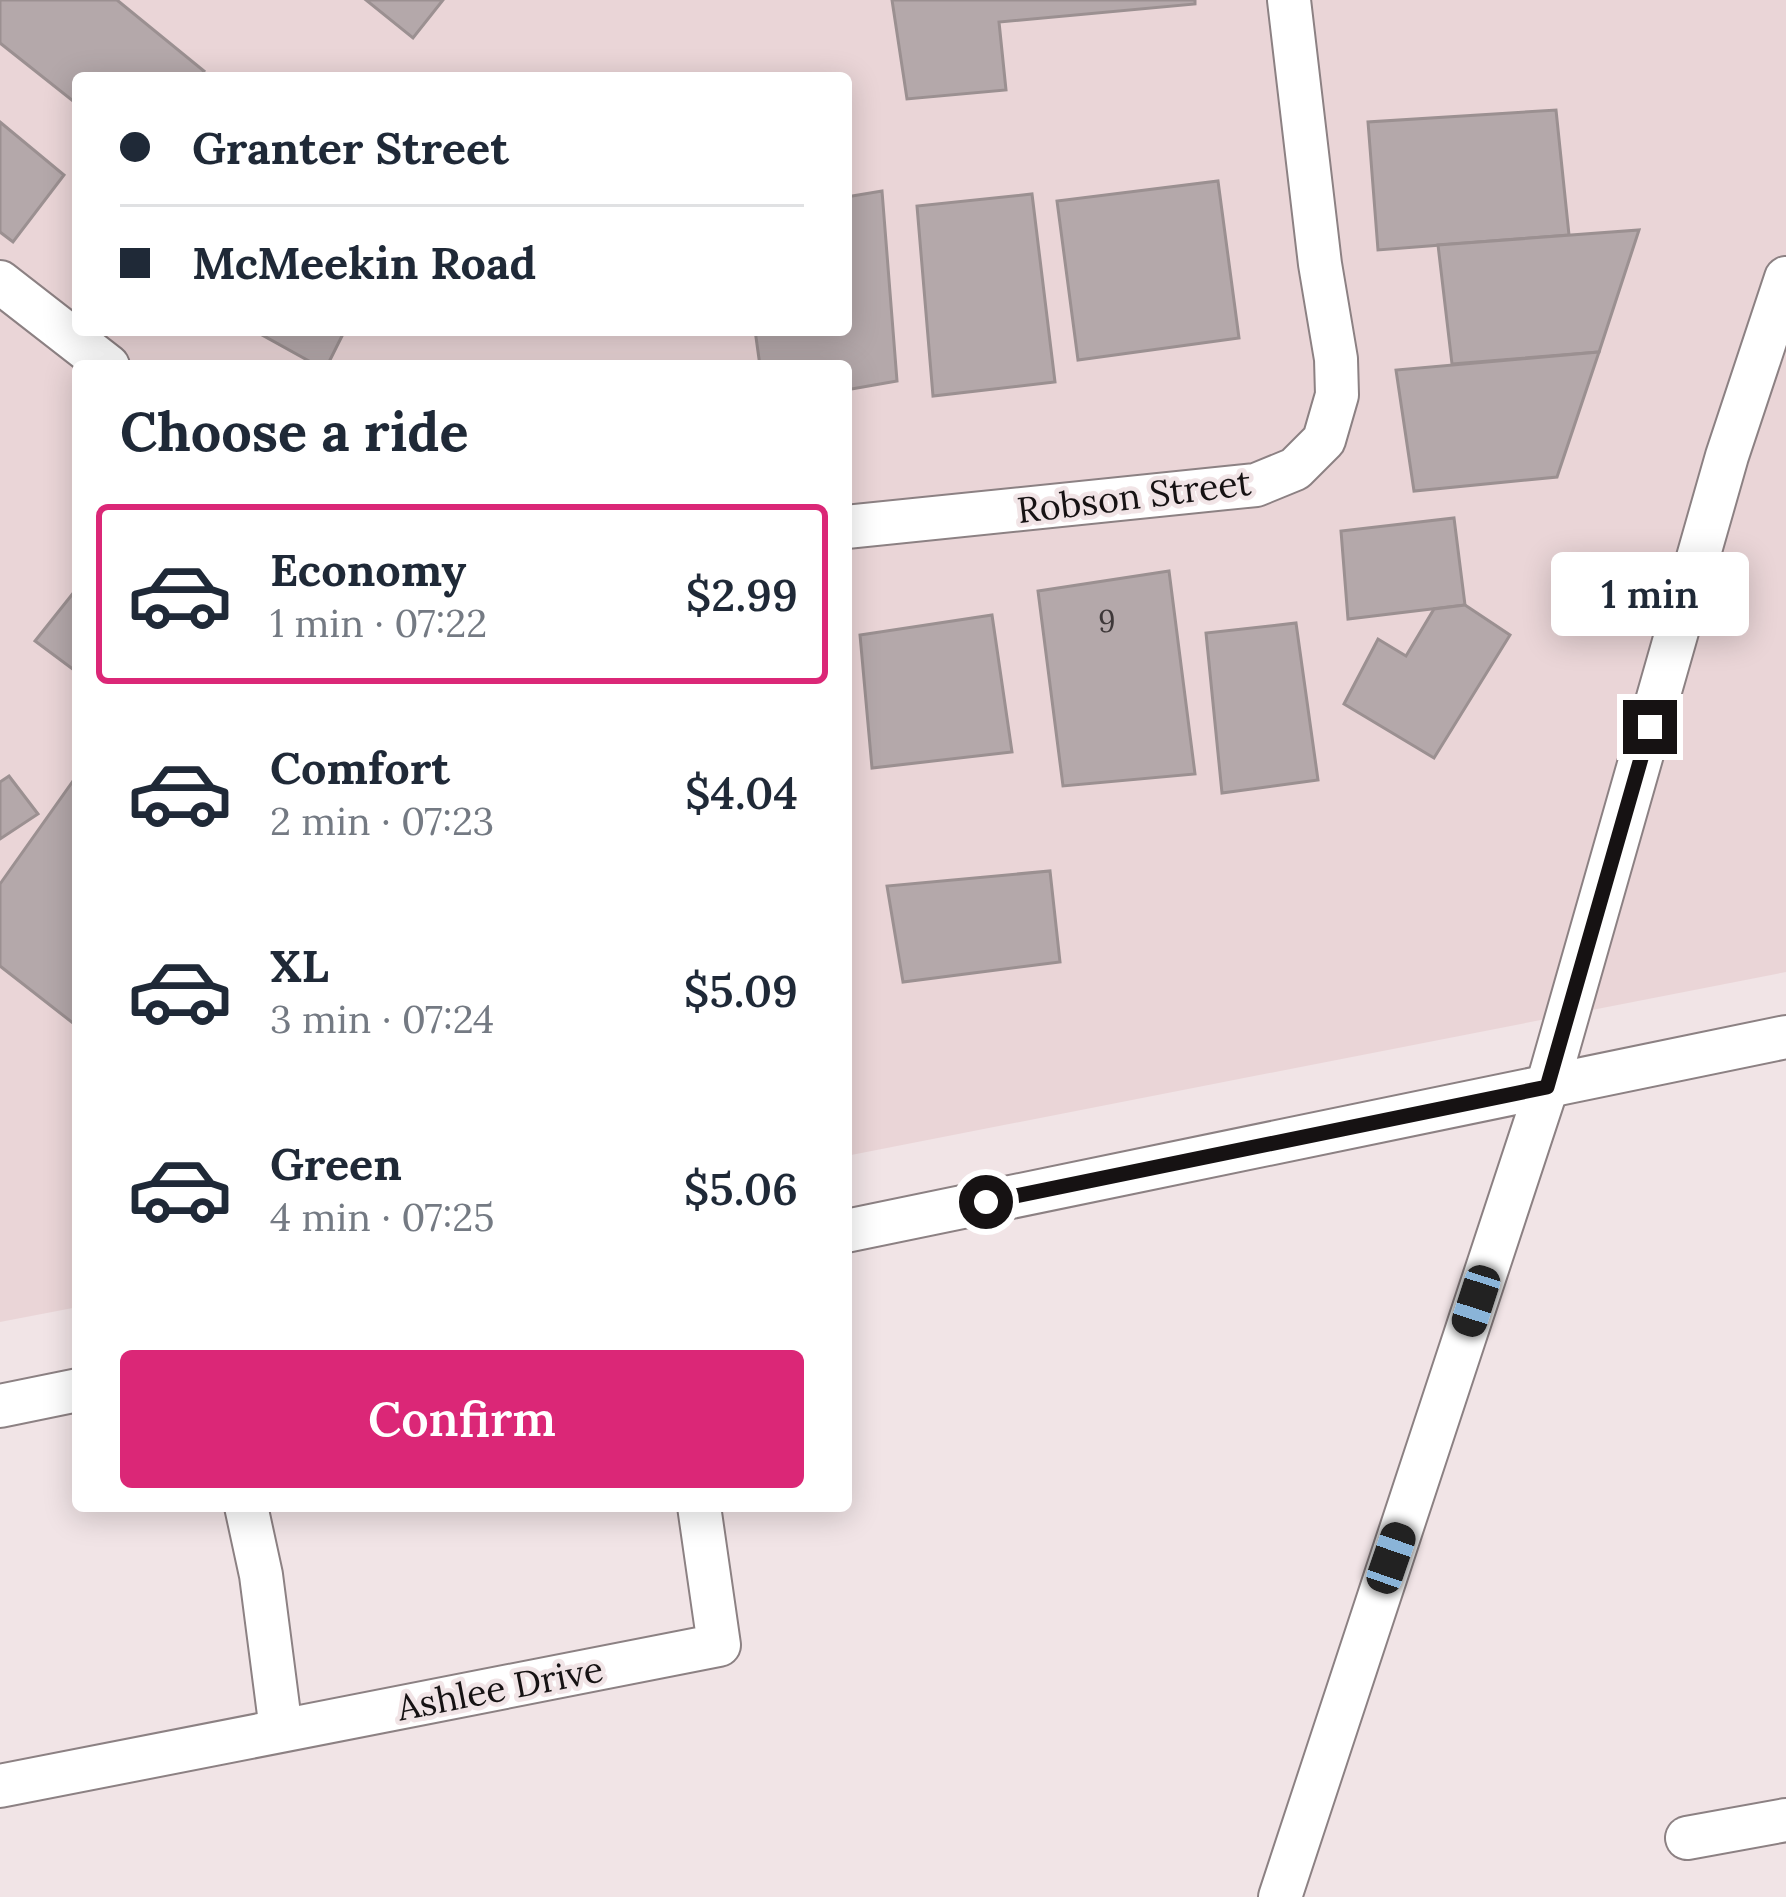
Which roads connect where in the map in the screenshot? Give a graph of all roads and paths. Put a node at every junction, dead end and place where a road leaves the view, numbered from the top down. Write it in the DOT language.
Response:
graph roads {
  1 [pos="1289,0"];
  2 [pos="1786,278"];
  3 [pos="0,282"];
  4 [pos="100,360"];
  5 [pos="852,526"];
  6 [pos="1786,1037"];
  7 [pos="1547,1087"];
  8 [pos="852,1231"];
  9 [pos="72,1391"];
  10 [pos="0,1406"];
  11 [pos="247,1512"];
  12 [pos="700,1512"];
  13 [pos="281,1730"];
  14 [pos="0,1786"];
  15 [pos="1786,1820"];
  16 [pos="1687,1838"];
  17 [pos="1280,1897"];
  1 -- 5 [label="street, Robson Street"];
  2 -- 7 [label="street"];
  3 -- 4 [label="street"];
  6 -- 7 [label="street"];
  7 -- 8 [label="street"];
  7 -- 17 [label="street"];
  9 -- 10 [label="street"];
  11 -- 13 [label="street"];
  12 -- 13 [label="street, Ashlee Drive"];
  13 -- 14 [label="street, Ashlee Drive"];
  15 -- 16 [label="street"];
}
